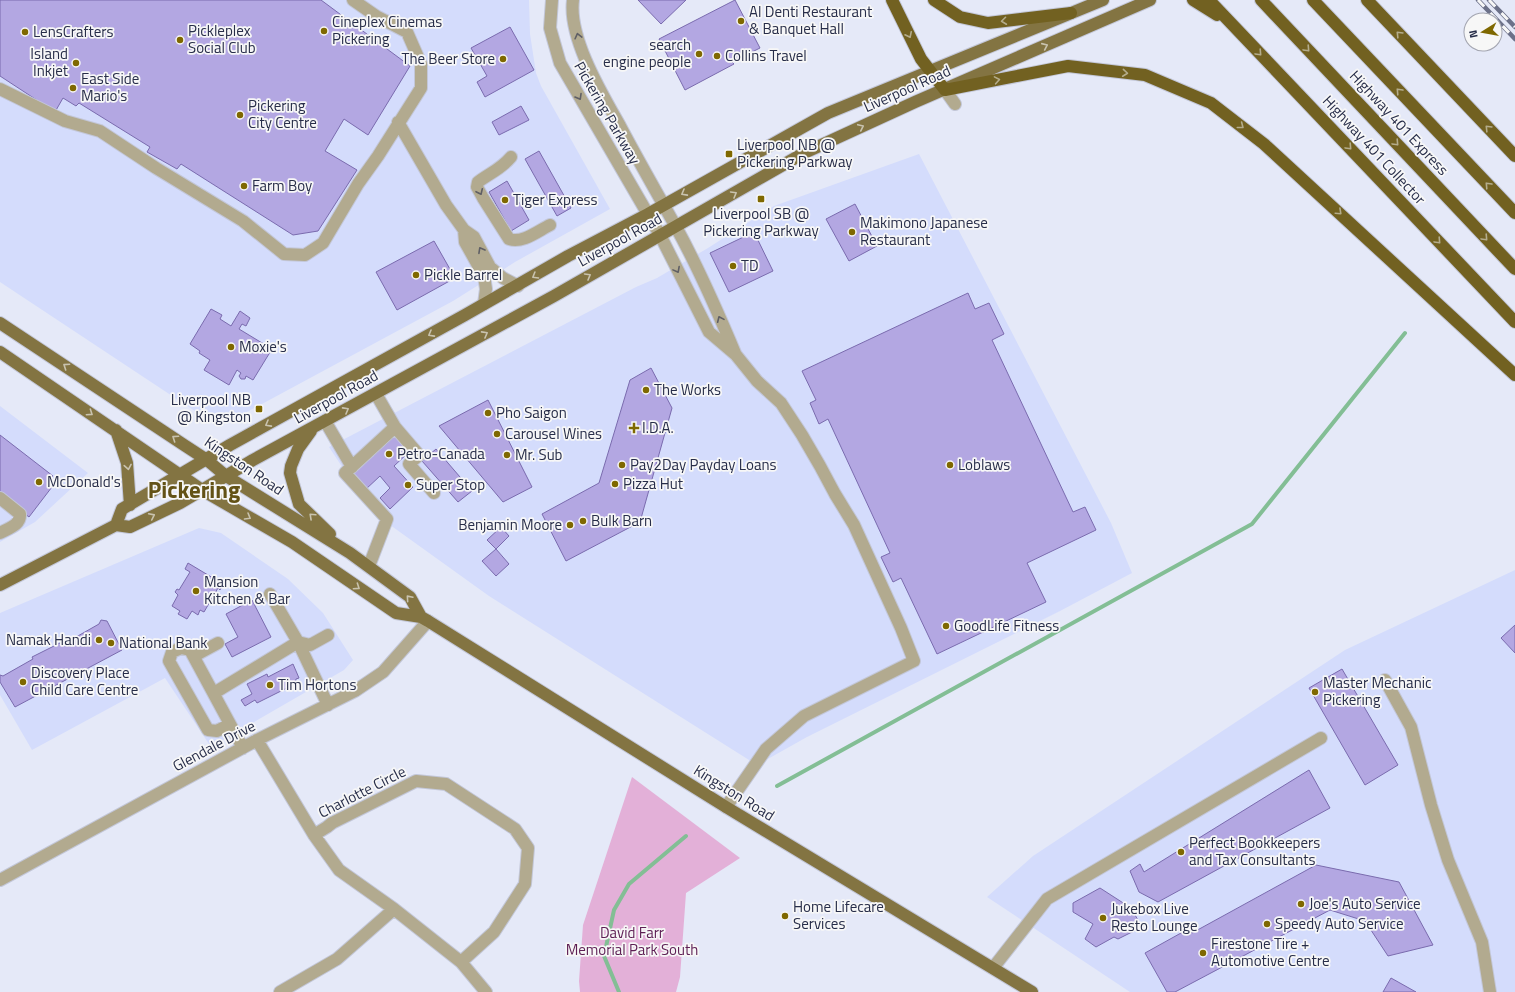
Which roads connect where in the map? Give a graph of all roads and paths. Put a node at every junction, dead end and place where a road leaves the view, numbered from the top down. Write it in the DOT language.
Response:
graph roads {
  1 [pos="353,0"];
  2 [pos="552,0"];
  3 [pos="573,0"];
  4 [pos="892,0"];
  5 [pos="934,0"];
  6 [pos="1103,0"];
  7 [pos="1150,0"];
  8 [pos="1193,0"];
  9 [pos="1210,0"];
  10 [pos="1261,0"];
  11 [pos="1313,0"];
  12 [pos="1367,0"];
  13 [pos="1071,13"];
  14 [pos="1233,24"];
  15 [pos="929,70"];
  16 [pos="0,89"];
  17 [pos="945,90"];
  18 [pos="955,104"];
  19 [pos="398,122"];
  20 [pos="1515,156"];
  21 [pos="511,157"];
  22 [pos="663,204"];
  23 [pos="1515,213"];
  24 [pos="648,214"];
  25 [pos="550,225"];
  26 [pos="676,227"];
  27 [pos="464,230"];
  28 [pos="660,235"];
  29 [pos="1515,269"];
  30 [pos="518,286"];
  31 [pos="484,304"];
  32 [pos="1515,322"];
  33 [pos="0,323"];
  34 [pos="0,352"];
  35 [pos="736,355"];
  36 [pos="1515,375"];
  37 [pos="376,394"];
  38 [pos="325,421"];
  39 [pos="394,427"];
  40 [pos="312,428"];
  41 [pos="116,430"];
  42 [pos="207,460"];
  43 [pos="352,467"];
  44 [pos="181,475"];
  45 [pos="226,476"];
  46 [pos="202,490"];
  47 [pos="434,493"];
  48 [pos="0,498"];
  49 [pos="130,505"];
  50 [pos="116,526"];
  51 [pos="1,532"];
  52 [pos="350,552"];
  53 [pos="369,566"];
  54 [pos="0,585"];
  55 [pos="270,594"];
  56 [pos="424,619"];
  57 [pos="328,636"];
  58 [pos="298,642"];
  59 [pos="218,643"];
  60 [pos="194,656"];
  61 [pos="1386,680"];
  62 [pos="214,693"];
  63 [pos="328,705"];
  64 [pos="230,724"];
  65 [pos="1321,738"];
  66 [pos="257,740"];
  67 [pos="243,748"];
  68 [pos="726,808"];
  69 [pos="314,835"];
  70 [pos="0,880"];
  71 [pos="394,909"];
  72 [pos="461,962"];
  73 [pos="993,968"];
  74 [pos="280,992"];
  75 [pos="486,992"];
  76 [pos="1032,992"];
  77 [pos="1490,992"];
  1 -- 19 [label="street"];
  2 -- 24 [label="street, Pickering Parkway, one-way"];
  22 -- 3 [label="street, Pickering Parkway, one-way"];
  4 -- 15 [label="highway, one-way"];
  13 -- 5 [label="highway, one-way"];
  6 -- 13 [label="main road, Liverpool Road"];
  17 -- 7 [label="main road, Liverpool Road, one-way"];
  8 -- 14 [label="highway"];
  9 -- 14 [label="highway, Highway 401 Collector"];
  10 -- 29 [label="highway, Highway 401 Express, one-way"];
  23 -- 11 [label="highway, Highway 401 Express, one-way"];
  20 -- 12 [label="highway, one-way"];
  13 -- 15 [label="main road, Liverpool Road"];
  14 -- 32 [label="highway, Highway 401 Collector, one-way"];
  15 -- 17 [label="highway"];
  15 -- 22 [label="main road, Liverpool Road, one-way"];
  16 -- 19 [label="street"];
  17 -- 18 [label="street"];
  26 -- 17 [label="main road, Liverpool Road, one-way"];
  17 -- 36 [label="highway, one-way"];
  19 -- 27 [label="street"];
  21 -- 25 [label="street, one-way"];
  22 -- 24 [label="main road, Liverpool Road"];
  22 -- 26 [label="street, Pickering Parkway"];
  24 -- 28 [label="street, Pickering Parkway"];
  24 -- 30 [label="main road, Liverpool Road, one-way"];
  26 -- 28 [label="main road, Liverpool Road"];
  35 -- 26 [label="street, Pickering Parkway, one-way"];
  30 -- 27 [label="street, one-way"];
  27 -- 31 [label="street"];
  28 -- 35 [label="street, Pickering Parkway, one-way"];
  37 -- 28 [label="main road, Liverpool Road, one-way"];
  30 -- 31 [label="main road, Liverpool Road"];
  31 -- 42 [label="main road, Liverpool Road, one-way"];
  42 -- 33 [label="main road, Kingston Road, one-way"];
  34 -- 41 [label="main road, Kingston Road, one-way"];
  35 -- 68 [label="street"];
  38 -- 37 [label="main road, Liverpool Road, one-way"];
  37 -- 39 [label="street"];
  38 -- 40 [label="main road, Liverpool Road"];
  38 -- 43 [label="street"];
  39 -- 43 [label="street"];
  39 -- 47 [label="street"];
  40 -- 45 [label="main road, Liverpool Road"];
  52 -- 40 [label="main road, one-way"];
  41 -- 44 [label="main road, Kingston Road"];
  41 -- 49 [label="main road, one-way"];
  42 -- 44 [label="main road, Liverpool Road"];
  42 -- 45 [label="main road, Kingston Road"];
  43 -- 53 [label="street"];
  44 -- 46 [label="main road, Kingston Road"];
  44 -- 49 [label="main road, Liverpool Road"];
  45 -- 46 [label="main road, Liverpool Road"];
  45 -- 52 [label="main road, Kingston Road"];
  50 -- 46 [label="main road, Liverpool Road, one-way"];
  46 -- 56 [label="main road, Kingston Road, one-way"];
  48 -- 51 [label="street"];
  49 -- 50 [label="main road, Liverpool Road"];
  50 -- 54 [label="main road, Liverpool Road"];
  52 -- 53 [label="main road, Kingston Road"];
  56 -- 53 [label="main road, Kingston Road, one-way"];
  55 -- 58 [label="street"];
  56 -- 63 [label="street, Glendale Drive"];
  56 -- 68 [label="main road, Kingston Road"];
  57 -- 58 [label="street"];
  58 -- 62 [label="street"];
  58 -- 63 [label="street"];
  59 -- 60 [label="street"];
  60 -- 62 [label="street"];
  60 -- 64 [label="street"];
  61 -- 77 [label="street"];
  62 -- 64 [label="street"];
  63 -- 66 [label="street, Glendale Drive"];
  64 -- 67 [label="street"];
  65 -- 73 [label="street"];
  66 -- 67 [label="street, Glendale Drive"];
  66 -- 69 [label="street"];
  67 -- 70 [label="street, Glendale Drive"];
  68 -- 73 [label="main road, Kingston Road"];
  69 -- 71 [label="street"];
  69 -- 72 [label="street, Charlotte Circle"];
  71 -- 72 [label="street"];
  71 -- 74 [label="street"];
  72 -- 75 [label="street"];
  73 -- 76 [label="main road, Kingston Road"];
}
